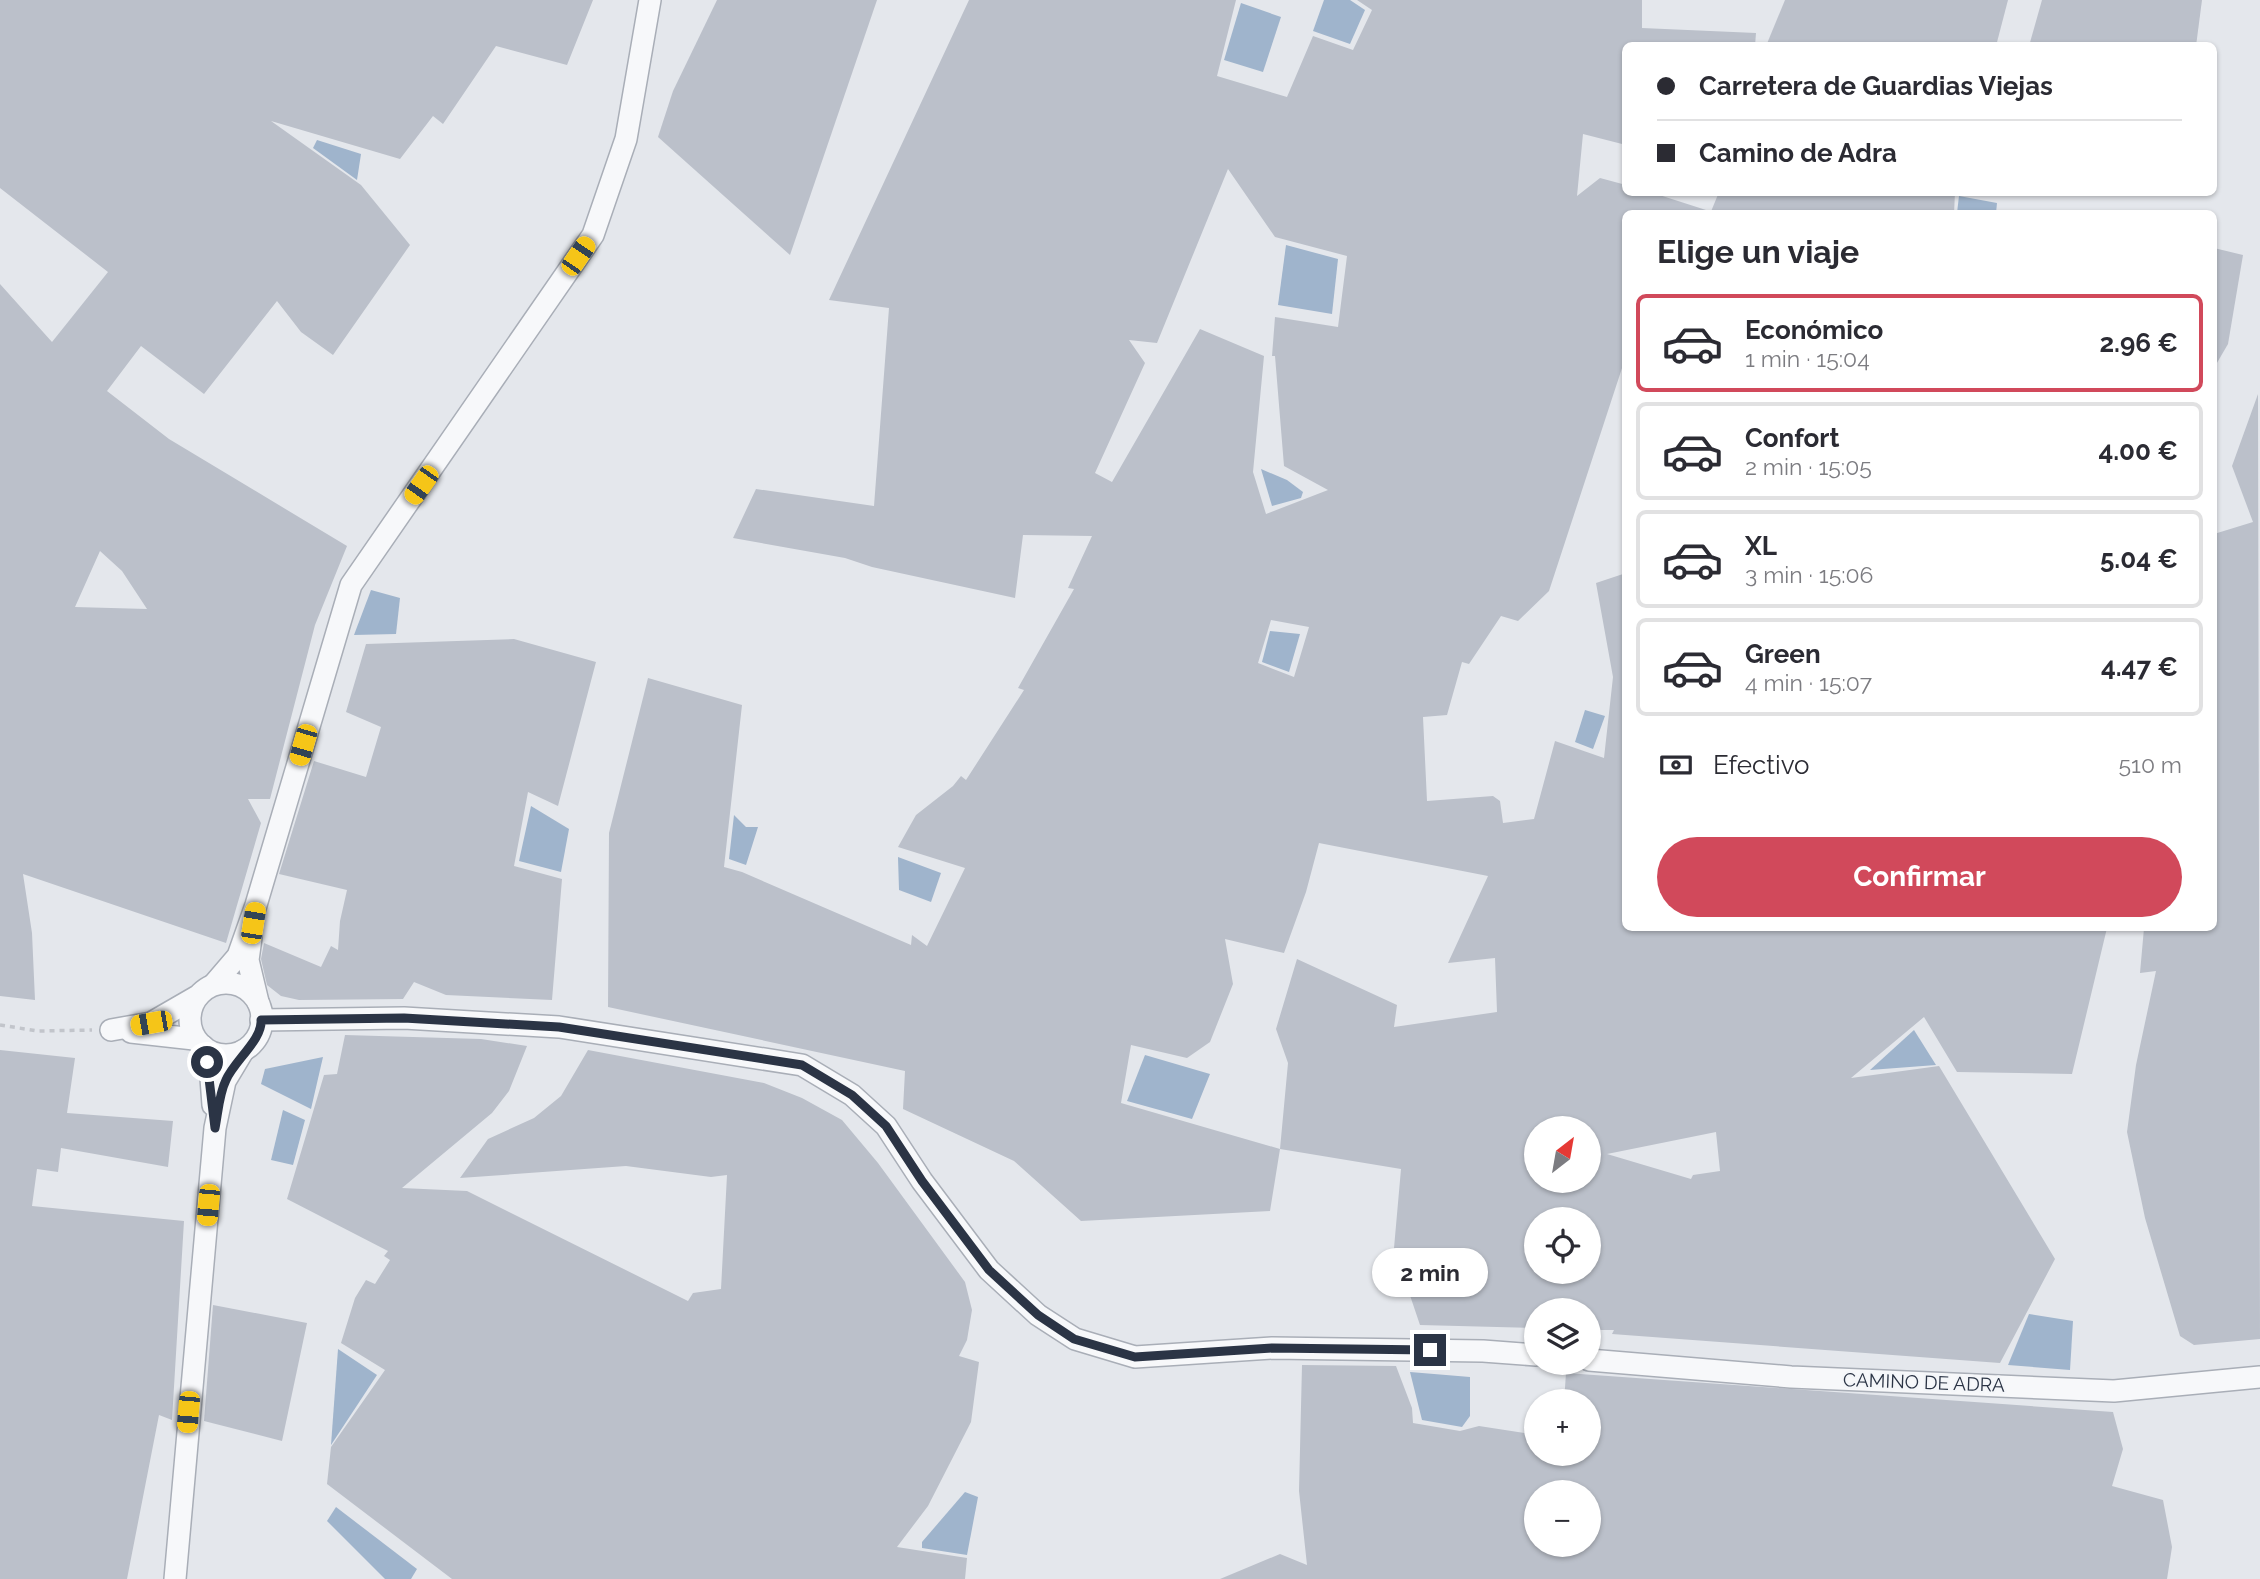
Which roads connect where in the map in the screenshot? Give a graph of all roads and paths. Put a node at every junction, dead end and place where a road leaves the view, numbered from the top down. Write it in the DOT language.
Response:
graph roads {
  1 [pos="650,0"];
  2 [pos="256,905"];
  3 [pos="214,984"];
  4 [pos="196,997"];
  5 [pos="260,1012"];
  6 [pos="0,1024"];
  7 [pos="111,1030"];
  8 [pos="199,1042"];
  9 [pos="243,1051"];
  10 [pos="215,1128"];
  11 [pos="1524,1354"];
  12 [pos="1601,1361"];
  13 [pos="2260,1377"];
  14 [pos="175,1579"];
  1 -- 2 [label="street"];
  2 -- 3 [label="street"];
  2 -- 5 [label="street"];
  3 -- 4 [label="street"];
  3 -- 5 [label="street"];
  4 -- 7 [label="street"];
  4 -- 8 [label="street"];
  5 -- 9 [label="street"];
  5 -- 11 [label="street"];
  6 -- 7 [label="path"];
  7 -- 8 [label="street"];
  8 -- 9 [label="street"];
  8 -- 10 [label="street"];
  9 -- 10 [label="street"];
  10 -- 14 [label="street"];
  12 -- 13 [label="street, CAMINO DE ADRA"];
}
